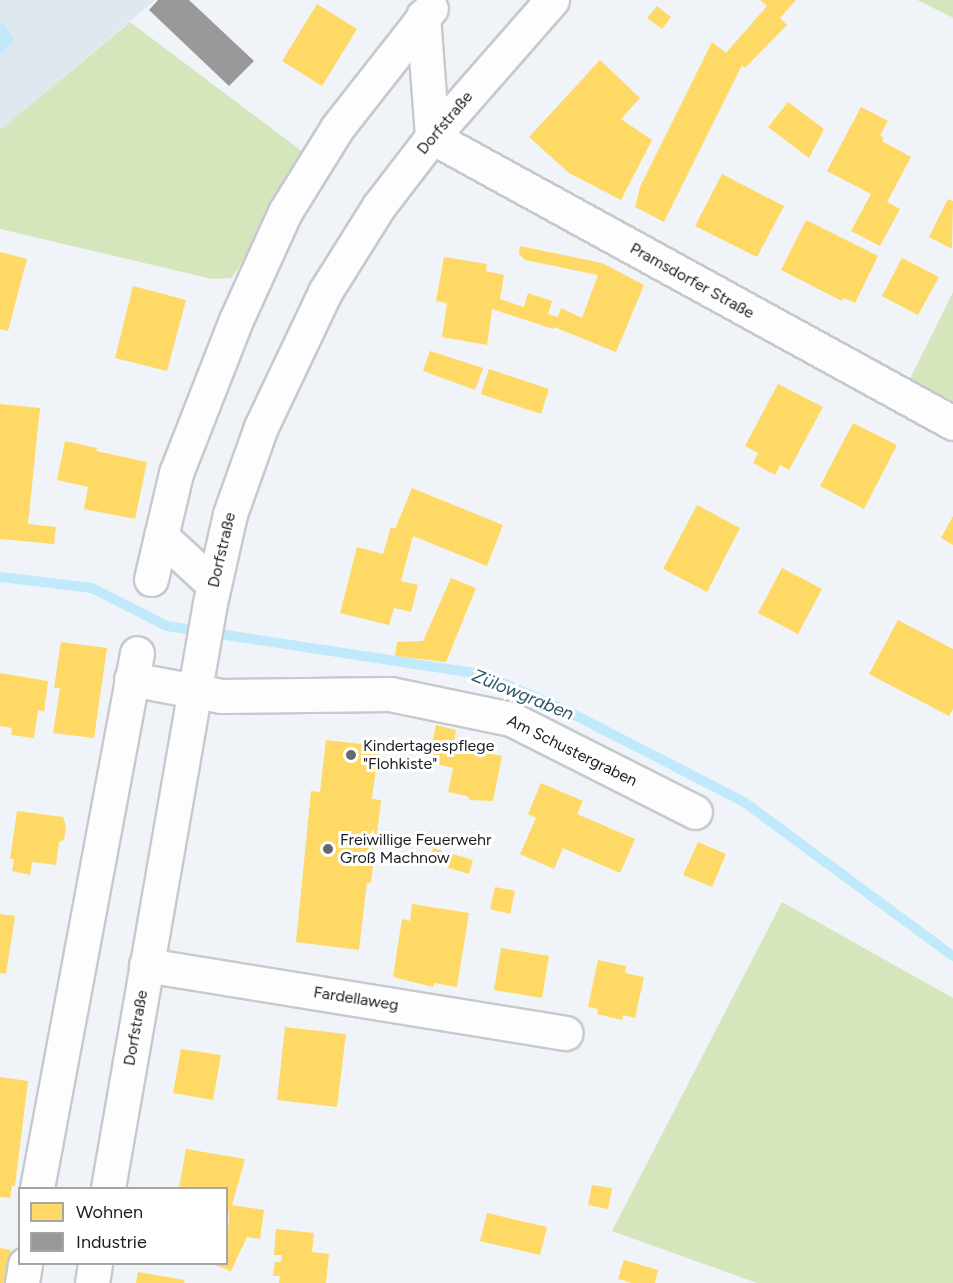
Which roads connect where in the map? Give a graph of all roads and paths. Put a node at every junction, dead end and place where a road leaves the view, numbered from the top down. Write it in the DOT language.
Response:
graph roads {
  1 [pos="552,0"];
  2 [pos="430,8"];
  3 [pos="432,137"];
  4 [pos="953,423"];
  5 [pos="161,536"];
  6 [pos="150,579"];
  7 [pos="212,594"];
  8 [pos="193,690"];
  9 [pos="695,812"];
  10 [pos="146,965"];
  11 [pos="566,1033"];
  12 [pos="37,1187"];
  13 [pos="108,1187"];
  14 [pos="25,1265"];
  15 [pos="95,1265"];
  16 [pos="22,1283"];
  17 [pos="92,1283"];
  1 -- 3 [label="main road, Dorfstraße"];
  2 -- 3 [label="main road"];
  2 -- 5 [label="main road"];
  3 -- 4 [label="main road, Pramsdorfer Straße"];
  3 -- 7 [label="main road, Dorfstraße"];
  5 -- 6 [label="main road"];
  5 -- 7 [label="main road"];
  7 -- 8 [label="main road, Dorfstraße"];
  8 -- 9 [label="main road, Am Schustergraben"];
  8 -- 10 [label="main road, Dorfstraße"];
  8 -- 12 [label="main road, Am Schustergraben"];
  10 -- 11 [label="main road, Fardellaweg"];
  10 -- 13 [label="main road, Dorfstraße"];
  14 -- 16 [label="main road"];
  15 -- 17 [label="main road"];
}
